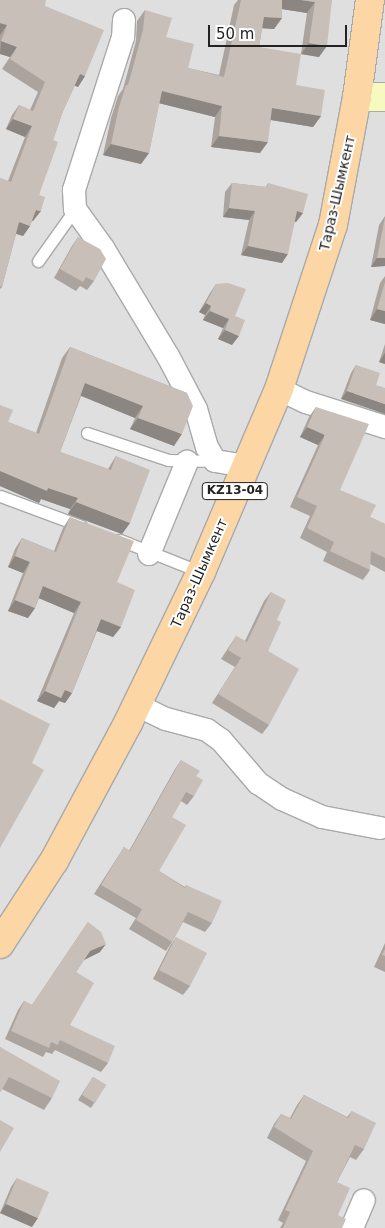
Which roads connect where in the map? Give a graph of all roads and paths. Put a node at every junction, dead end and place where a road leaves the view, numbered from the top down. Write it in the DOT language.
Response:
graph roads {
  1 [pos="370,0"];
  2 [pos="124,20"];
  3 [pos="357,96"];
  4 [pos="385,97"];
  5 [pos="75,209"];
  6 [pos="38,261"];
  7 [pos="279,389"];
  8 [pos="385,427"];
  9 [pos="86,434"];
  10 [pos="215,461"];
  11 [pos="187,462"];
  12 [pos="246,466"];
  13 [pos="0,496"];
  14 [pos="149,554"];
  15 [pos="202,572"];
  16 [pos="137,705"];
  17 [pos="380,828"];
  18 [pos="0,944"];
  19 [pos="364,1200"];
  20 [pos="352,1228"];
  1 -- 3 [label="main road, Тараз-Шымкент / KZ13-04"];
  2 -- 5 [label="street"];
  3 -- 4 [label="street"];
  3 -- 7 [label="main road, Тараз-Шымкент / KZ13-04"];
  5 -- 6 [label="lane"];
  5 -- 10 [label="street"];
  7 -- 8 [label="street"];
  7 -- 12 [label="main road, Тараз-Шымкент / KZ13-04"];
  9 -- 11 [label="lane"];
  10 -- 11 [label="lane"];
  10 -- 12 [label="street"];
  11 -- 14 [label="street"];
  12 -- 15 [label="main road, Тараз-Шымкент / KZ13-04"];
  13 -- 14 [label="lane"];
  14 -- 15 [label="lane"];
  15 -- 16 [label="main road, Тараз-Шымкент / KZ13-04"];
  16 -- 17 [label="street"];
  16 -- 18 [label="main road, Тараз-Шымкент / KZ13-04"];
  19 -- 20 [label="street"];
}
